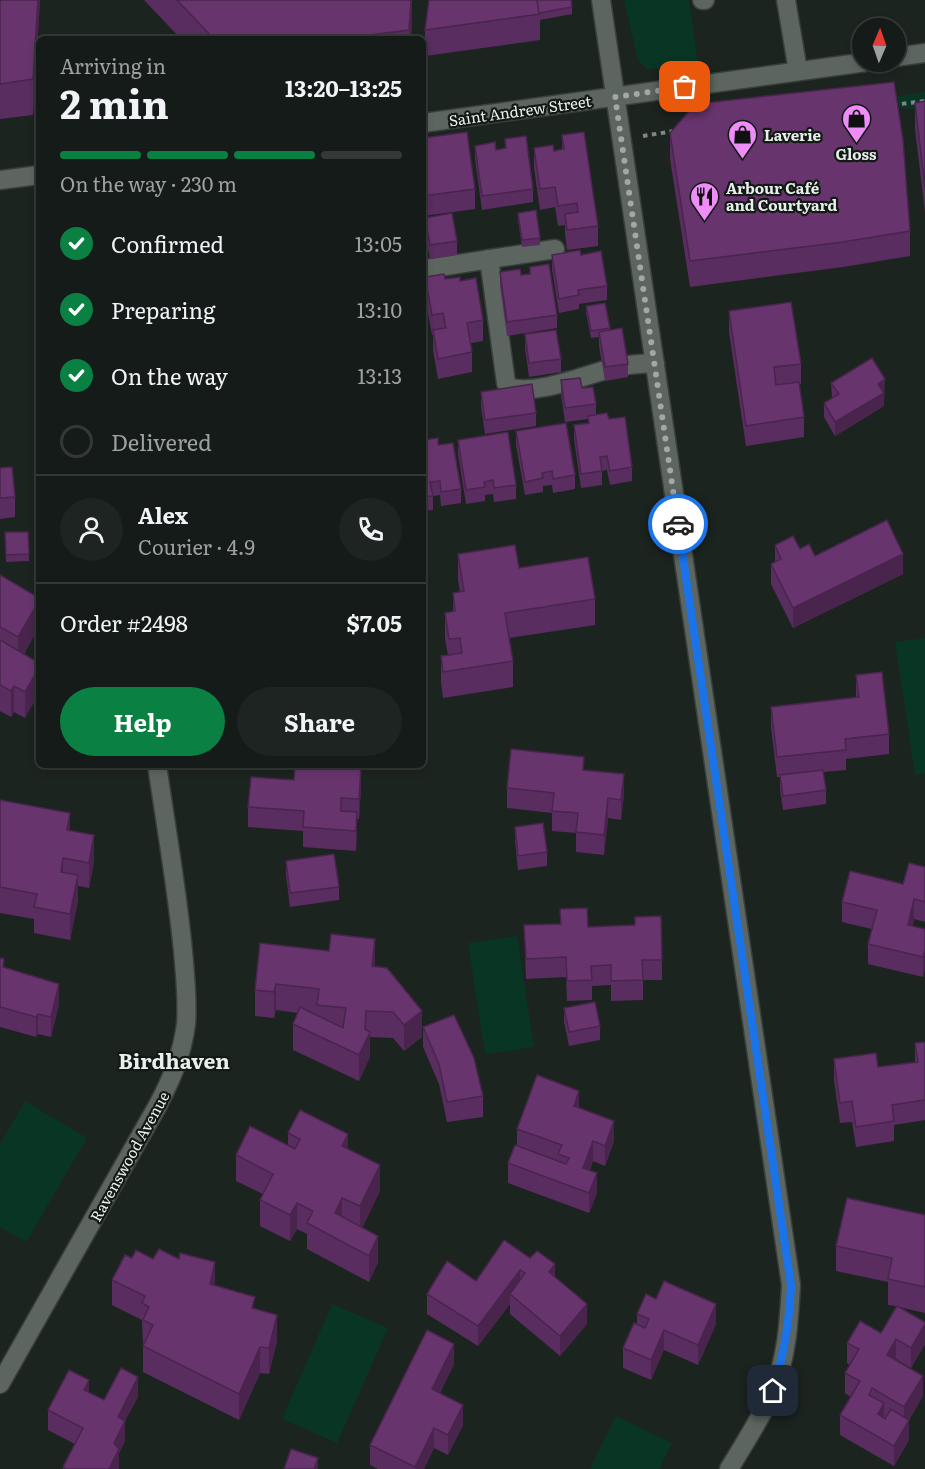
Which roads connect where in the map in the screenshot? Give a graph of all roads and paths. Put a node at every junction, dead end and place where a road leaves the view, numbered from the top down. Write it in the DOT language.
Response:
graph roads {
  1 [pos="601,0"];
  2 [pos="786,0"];
  3 [pos="925,53"];
  4 [pos="906,56"];
  5 [pos="852,64"];
  6 [pos="798,71"];
  7 [pos="615,97"];
  8 [pos="925,101"];
  9 [pos="892,105"];
  10 [pos="426,123"];
  11 [pos="680,130"];
  12 [pos="622,141"];
  13 [pos="36,175"];
  14 [pos="0,180"];
  15 [pos="555,249"];
  16 [pos="489,259"];
  17 [pos="426,269"];
  18 [pos="655,363"];
  19 [pos="157,768"];
  20 [pos="0,1384"];
  21 [pos="729,1469"];
  1 -- 7 [label="street"];
  2 -- 6 [label="street"];
  3 -- 4 [label="street"];
  5 -- 6 [label="street, Saint Andrew Street"];
  6 -- 7 [label="street, Saint Andrew Street"];
  7 -- 10 [label="street, Saint Andrew Street"];
  7 -- 12 [label="street"];
  8 -- 9 [label="path"];
  11 -- 12 [label="path"];
  12 -- 18 [label="street"];
  13 -- 14 [label="street"];
  15 -- 16 [label="street"];
  16 -- 17 [label="street"];
  16 -- 18 [label="street"];
  18 -- 21 [label="street"];
  19 -- 20 [label="street, Ravenswood Avenue"];
}
